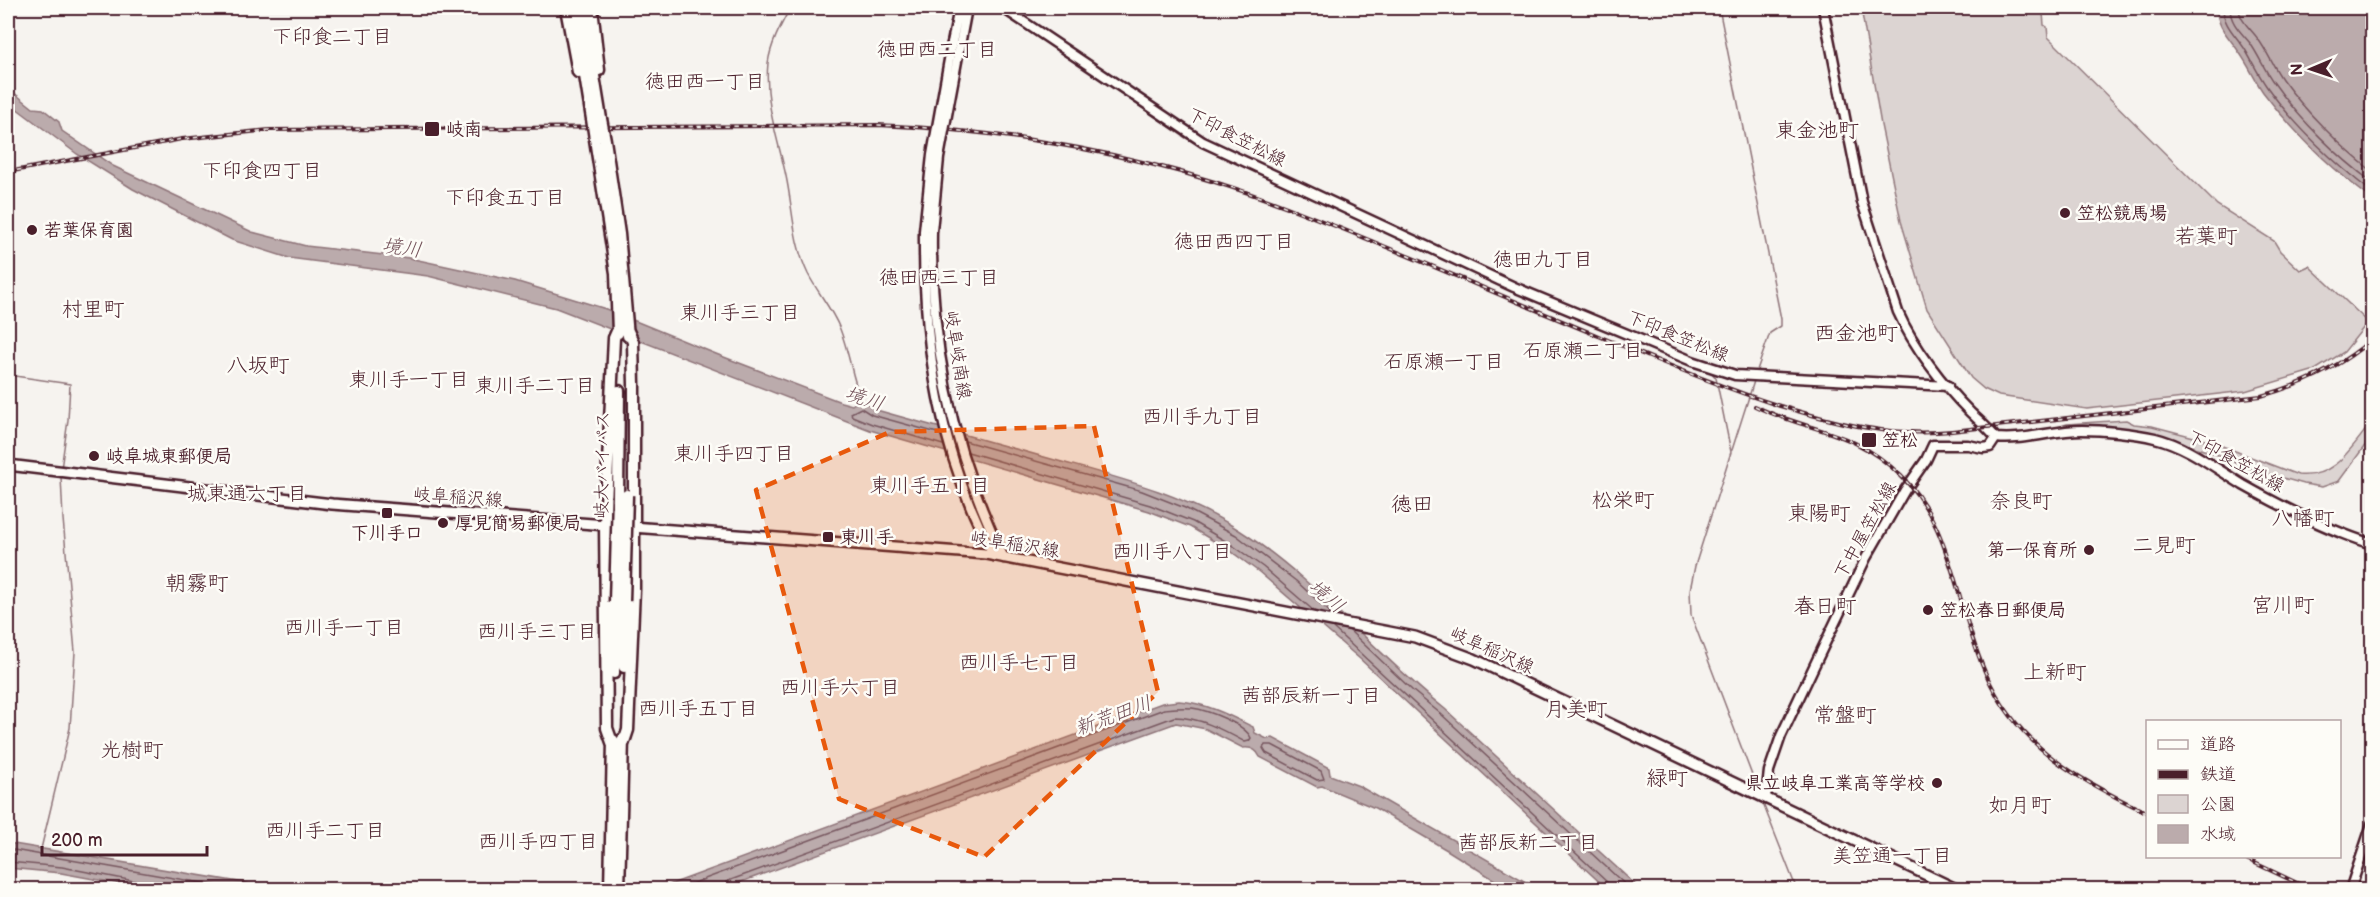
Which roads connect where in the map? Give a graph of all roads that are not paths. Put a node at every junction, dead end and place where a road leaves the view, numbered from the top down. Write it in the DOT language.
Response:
graph roads {
  1 [pos="566,8"];
  2 [pos="574,8"];
  3 [pos="583,8"];
  4 [pos="592,8"];
  5 [pos="959,8"];
  6 [pos="967,8"];
  7 [pos="1003,8"];
  8 [pos="1823,8"];
  9 [pos="585,43"];
  10 [pos="956,44"];
  11 [pos="593,97"];
  12 [pos="928,231"];
  13 [pos="623,330"];
  14 [pos="623,383"];
  15 [pos="1948,386"];
  16 [pos="1996,438"];
  17 [pos="958,459"];
  18 [pos="8,465"];
  19 [pos="605,524"];
  20 [pos="633,527"];
  21 [pos="2373,544"];
  22 [pos="1000,557"];
  23 [pos="618,745"];
  24 [pos="1762,795"];
  25 [pos="2373,824"];
  26 [pos="610,890"];
  27 [pos="619,890"];
  28 [pos="1958,890"];
  29 [pos="2350,890"];
  1 -- 9 [label="highway"];
  2 -- 9 [label="highway, 岐大バイパス"];
  3 -- 9 [label="highway, 岐大バイパス"];
  4 -- 9 [label="highway"];
  5 -- 10 [label="main road, 岐阜岐南線"];
  6 -- 10 [label="main road, 岐阜岐南線"];
  7 -- 15 [label="main road, 下印食笠松線"];
  8 -- 15 [label="main road"];
  9 -- 11 [label="highway, 岐大バイパス"];
  9 -- 11 [label="highway"];
  10 -- 12 [label="main road, 岐阜岐南線, bridge"];
  11 -- 13 [label="highway, 岐大バイパス, bridge"];
  12 -- 17 [label="main road, 岐阜岐南線"];
  12 -- 17 [label="main road, 岐阜岐南線"];
  13 -- 14 [label="highway, 岐大バイパス"];
  13 -- 14 [label="highway"];
  14 -- 19 [label="highway"];
  14 -- 20 [label="highway"];
  14 -- 23 [label="highway, 岐大バイパス, bridge"];
  15 -- 16 [label="main road"];
  16 -- 21 [label="main road, 下印食笠松線"];
  16 -- 24 [label="main road, 下中屋笠松線"];
  17 -- 22 [label="main road, 岐阜岐南線"];
  18 -- 19 [label="main road, 岐阜稲沢線"];
  19 -- 20 [label="main road, 岐阜稲沢線"];
  19 -- 23 [label="highway"];
  20 -- 22 [label="main road, 岐阜稲沢線"];
  20 -- 23 [label="highway"];
  22 -- 24 [label="main road, 岐阜稲沢線"];
  23 -- 26 [label="highway, 岐大バイパス"];
  23 -- 27 [label="highway, 岐大バイパス"];
  24 -- 28 [label="main road, 岐阜稲沢線"];
  25 -- 29 [label="main road"];
}
